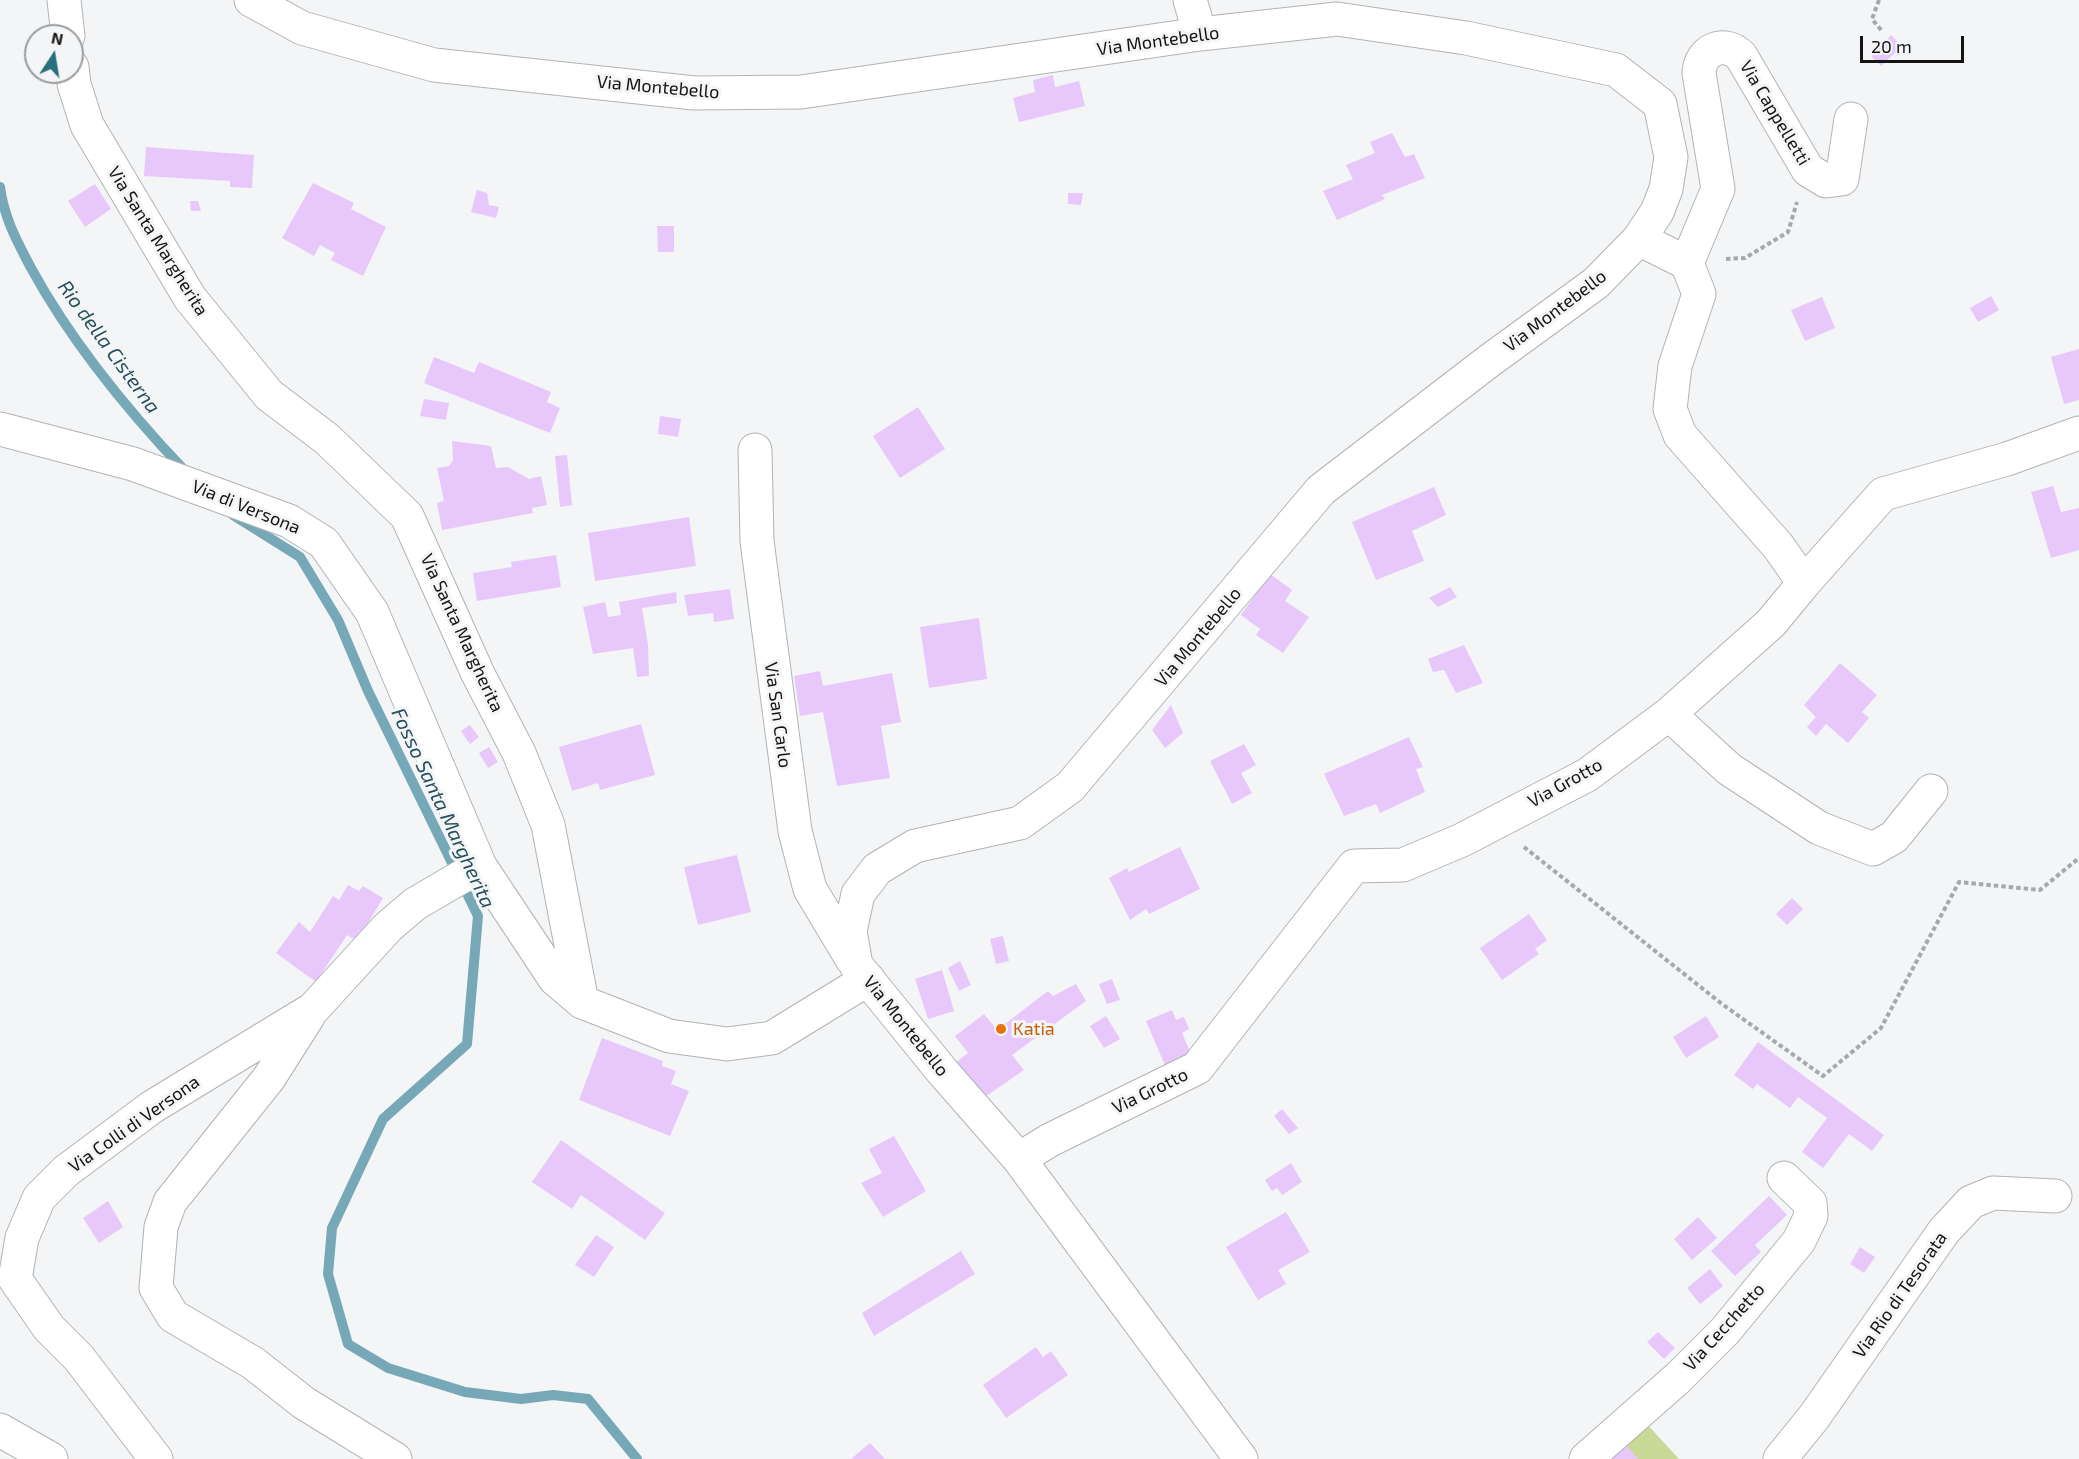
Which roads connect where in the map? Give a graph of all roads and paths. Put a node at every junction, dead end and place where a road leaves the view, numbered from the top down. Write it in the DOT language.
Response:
graph roads {
  1 [pos="64,0"];
  2 [pos="251,0"];
  3 [pos="1190,0"];
  4 [pos="1879,0"];
  5 [pos="67,24"];
  6 [pos="1882,31"];
  7 [pos="1200,34"];
  8 [pos="74,84"];
  9 [pos="1851,119"];
  10 [pos="1798,150"];
  11 [pos="1638,239"];
  12 [pos="1687,263"];
  13 [pos="0,429"];
  14 [pos="2079,433"];
  15 [pos="755,450"];
  16 [pos="1804,583"];
  17 [pos="1669,714"];
  18 [pos="1931,791"];
  19 [pos="1492,822"];
  20 [pos="2079,858"];
  21 [pos="463,876"];
  22 [pos="862,972"];
  23 [pos="582,1002"];
  24 [pos="313,1009"];
  25 [pos="1019,1159"];
  26 [pos="1784,1178"];
  27 [pos="2055,1196"];
  28 [pos="0,1430"];
  29 [pos="51,1459"];
  30 [pos="156,1459"];
  31 [pos="395,1459"];
  32 [pos="1241,1459"];
  33 [pos="1586,1459"];
  34 [pos="1780,1459"];
  1 -- 5 [label="street"];
  2 -- 7 [label="street, Via Montebello"];
  3 -- 7 [label="street"];
  4 -- 6 [label="path"];
  7 -- 11 [label="street, Via Montebello"];
  8 -- 23 [label="street, Via Santa Margherita"];
  9 -- 10 [label="street, Via Cappelletti"];
  10 -- 12 [label="path"];
  10 -- 12 [label="street, Via Cappelletti"];
  11 -- 12 [label="street"];
  11 -- 22 [label="street, Via Montebello"];
  12 -- 16 [label="street"];
  13 -- 21 [label="street, Via di Versona"];
  14 -- 16 [label="street, Via Grotto"];
  15 -- 22 [label="street, Via San Carlo"];
  16 -- 17 [label="street, Via Grotto"];
  17 -- 18 [label="street"];
  17 -- 19 [label="street, Via Grotto"];
  19 -- 20 [label="path"];
  19 -- 25 [label="street, Via Grotto"];
  21 -- 23 [label="street, Via di Versona"];
  21 -- 24 [label="street, Via Colli di Versona"];
  22 -- 23 [label="street"];
  22 -- 25 [label="street, Via Montebello"];
  24 -- 30 [label="street, Via Colli di Versona"];
  24 -- 31 [label="street"];
  25 -- 32 [label="street, Via Montebello"];
  26 -- 33 [label="street, Via Cecchetto"];
  27 -- 34 [label="street, Via Rio di Tesorata"];
  28 -- 29 [label="street"];
}
